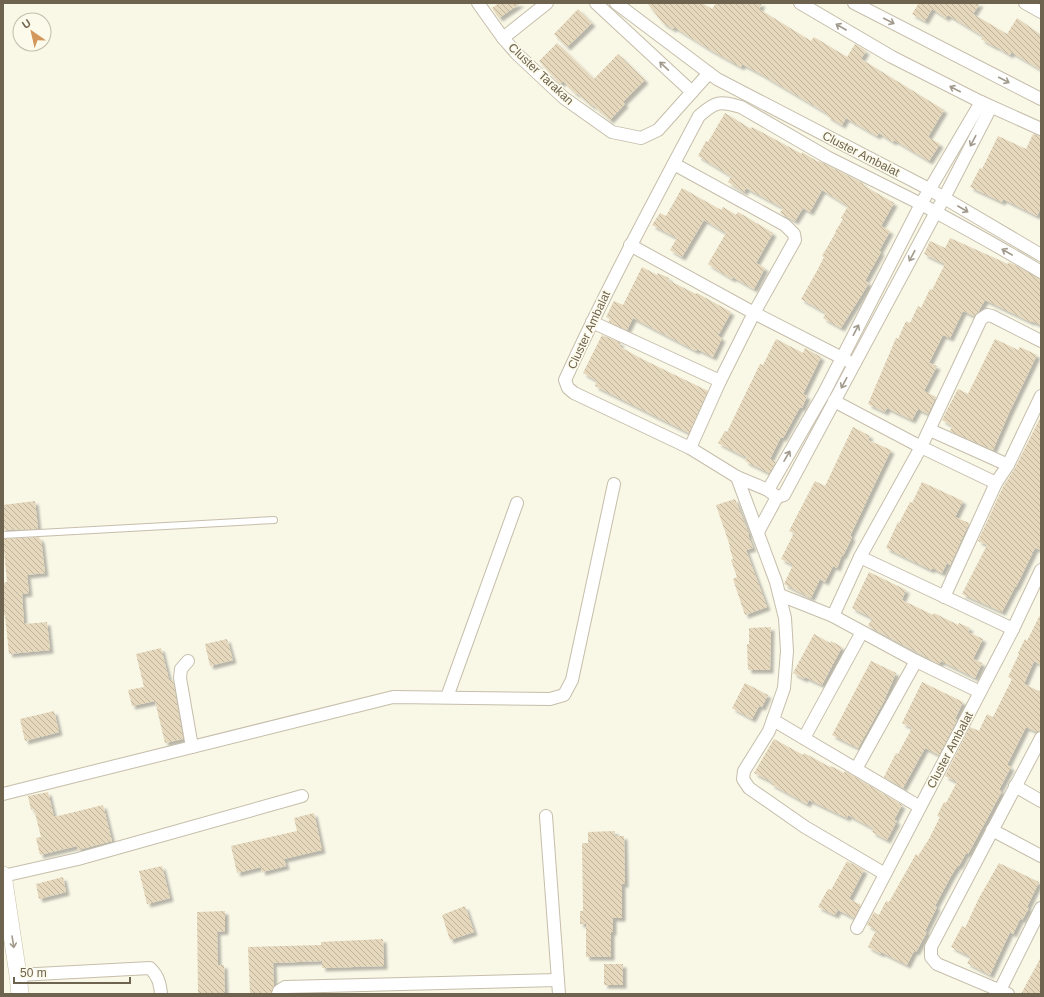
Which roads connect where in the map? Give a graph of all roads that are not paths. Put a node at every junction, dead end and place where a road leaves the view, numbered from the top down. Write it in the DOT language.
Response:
graph roads {
  1 [pos="478,3"];
  2 [pos="547,3"];
  3 [pos="596,3"];
  4 [pos="616,3"];
  5 [pos="800,3"];
  6 [pos="854,3"];
  7 [pos="1025,3"];
  8 [pos="1041,12"];
  9 [pos="503,38"];
  10 [pos="709,74"];
  11 [pos="695,89"];
  12 [pos="1041,99"];
  13 [pos="986,104"];
  14 [pos="1041,129"];
  15 [pos="674,164"];
  16 [pos="929,189"];
  17 [pos="944,198"];
  18 [pos="921,204"];
  19 [pos="936,212"];
  20 [pos="630,245"];
  21 [pos="1041,255"];
  22 [pos="1041,272"];
  23 [pos="754,313"];
  24 [pos="592,322"];
  25 [pos="1041,341"];
  26 [pos="841,357"];
  27 [pos="854,364"];
  28 [pos="720,381"];
  29 [pos="1041,396"];
  30 [pos="834,401"];
  31 [pos="930,430"];
  32 [pos="921,447"];
  33 [pos="690,448"];
  34 [pos="1008,465"];
  35 [pos="738,477"];
  36 [pos="996,483"];
  37 [pos="614,484"];
  38 [pos="772,494"];
  39 [pos="517,503"];
  40 [pos="274,520"];
  41 [pos="758,532"];
  42 [pos="3,535"];
  43 [pos="860,557"];
  44 [pos="1041,570"];
  45 [pos="780,595"];
  46 [pos="944,596"];
  47 [pos="833,616"];
  48 [pos="1013,629"];
  49 [pos="862,632"];
  50 [pos="188,661"];
  51 [pos="916,661"];
  52 [pos="980,692"];
  53 [pos="447,697"];
  54 [pos="773,720"];
  55 [pos="804,738"];
  56 [pos="1041,738"];
  57 [pos="192,747"];
  58 [pos="856,769"];
  59 [pos="1015,786"];
  60 [pos="3,794"];
  61 [pos="302,796"];
  62 [pos="1041,801"];
  63 [pos="920,807"];
  64 [pos="546,816"];
  65 [pos="992,830"];
  66 [pos="1041,856"];
  67 [pos="885,874"];
  68 [pos="3,876"];
  69 [pos="1041,908"];
  70 [pos="857,928"];
  71 [pos="18,975"];
  72 [pos="558,980"];
  73 [pos="1004,992"];
  74 [pos="20,994"];
  75 [pos="161,994"];
  76 [pos="278,994"];
  77 [pos="560,994"];
  1 -- 9 [label="street, Cluster Tarakan"];
  2 -- 9 [label="street"];
  11 -- 3 [label="street, one-way"];
  4 -- 10 [label="street"];
  13 -- 5 [label="street, one-way"];
  6 -- 12 [label="street, one-way"];
  7 -- 8 [label="street"];
  9 -- 11 [label="street, Cluster Tarakan"];
  10 -- 11 [label="street, Cluster Tarakan"];
  10 -- 16 [label="street, Cluster Ambalat"];
  13 -- 14 [label="street"];
  13 -- 16 [label="street"];
  13 -- 17 [label="street, one-way"];
  15 -- 18 [label="street, Cluster Ambalat"];
  15 -- 20 [label="street, Cluster Ambalat"];
  15 -- 23 [label="street"];
  16 -- 17 [label="street, Cluster Ambalat"];
  16 -- 18 [label="street"];
  17 -- 19 [label="street"];
  17 -- 21 [label="street, Cluster Ambalat, one-way"];
  18 -- 19 [label="street, Cluster Ambalat"];
  26 -- 18 [label="street, one-way"];
  22 -- 19 [label="street, Cluster Ambalat, one-way"];
  19 -- 27 [label="street, one-way"];
  20 -- 23 [label="street"];
  20 -- 24 [label="street, Cluster Ambalat"];
  23 -- 26 [label="street"];
  23 -- 28 [label="street"];
  24 -- 28 [label="street"];
  24 -- 33 [label="street, Cluster Ambalat"];
  25 -- 31 [label="street"];
  26 -- 27 [label="street"];
  38 -- 26 [label="street, one-way"];
  27 -- 30 [label="street, one-way"];
  28 -- 33 [label="street"];
  29 -- 34 [label="street"];
  30 -- 32 [label="street"];
  30 -- 38 [label="street"];
  31 -- 32 [label="street"];
  31 -- 34 [label="street"];
  32 -- 36 [label="street"];
  32 -- 43 [label="street"];
  33 -- 35 [label="street, Cluster Ambalat"];
  34 -- 36 [label="street"];
  35 -- 38 [label="street, Cluster Ambalat"];
  35 -- 41 [label="street"];
  36 -- 46 [label="street"];
  37 -- 53 [label="street"];
  38 -- 41 [label="street"];
  39 -- 53 [label="street"];
  40 -- 42 [label="lane"];
  41 -- 45 [label="street"];
  43 -- 46 [label="street"];
  43 -- 47 [label="street"];
  44 -- 48 [label="street, Cluster Ambalat"];
  45 -- 47 [label="street"];
  45 -- 54 [label="street"];
  46 -- 48 [label="street"];
  47 -- 49 [label="street"];
  48 -- 52 [label="street, Cluster Ambalat"];
  49 -- 51 [label="street"];
  49 -- 55 [label="street"];
  50 -- 57 [label="street"];
  51 -- 52 [label="street"];
  51 -- 58 [label="street"];
  52 -- 63 [label="street, Cluster Ambalat"];
  53 -- 57 [label="street"];
  54 -- 55 [label="street"];
  54 -- 67 [label="street"];
  55 -- 58 [label="street"];
  56 -- 59 [label="street"];
  57 -- 60 [label="street"];
  58 -- 63 [label="street"];
  59 -- 62 [label="street"];
  59 -- 65 [label="street"];
  61 -- 68 [label="street"];
  63 -- 67 [label="street, Cluster Ambalat"];
  64 -- 72 [label="street"];
  65 -- 66 [label="street"];
  65 -- 73 [label="street"];
  67 -- 70 [label="street, Cluster Ambalat"];
  68 -- 71 [label="main road, one-way"];
  69 -- 73 [label="street"];
  71 -- 74 [label="main road"];
  71 -- 75 [label="street"];
  72 -- 76 [label="street"];
  72 -- 77 [label="street"];
}
